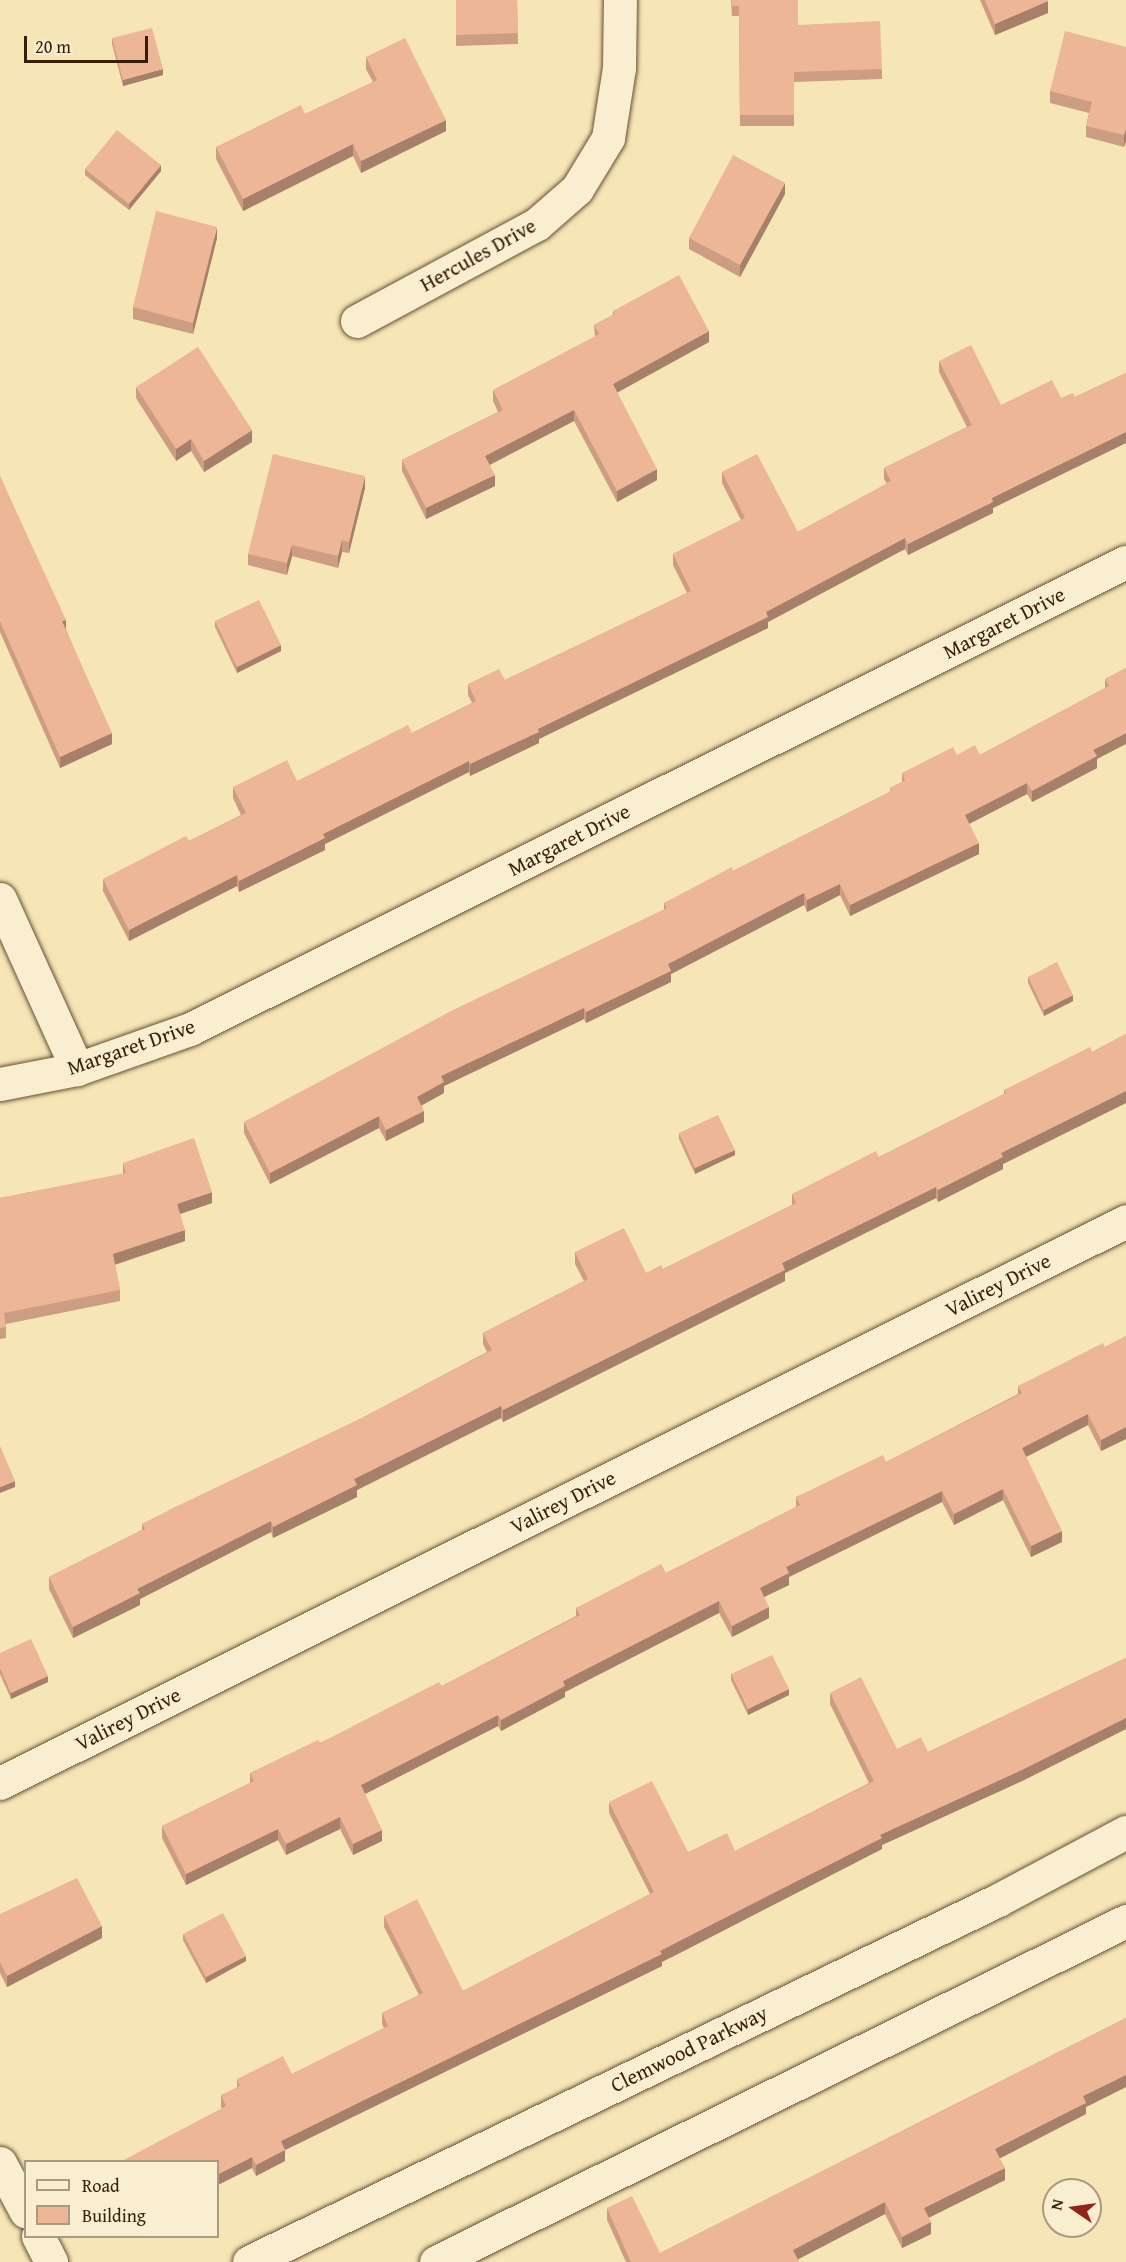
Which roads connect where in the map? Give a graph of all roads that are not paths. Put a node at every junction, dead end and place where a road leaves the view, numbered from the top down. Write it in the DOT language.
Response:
graph roads {
  1 [pos="620,0"];
  2 [pos="357,321"];
  3 [pos="1126,562"];
  4 [pos="0,899"];
  5 [pos="77,1069"];
  6 [pos="0,1084"];
  7 [pos="1126,1221"];
  8 [pos="0,1783"];
  9 [pos="1126,1832"];
  10 [pos="1126,1921"];
  11 [pos="0,2163"];
  12 [pos="24,2208"];
  13 [pos="39,2238"];
  14 [pos="51,2262"];
  15 [pos="249,2262"];
  16 [pos="436,2262"];
  1 -- 2 [label="street, Hercules Drive"];
  3 -- 5 [label="street, Margaret Drive"];
  4 -- 5 [label="street"];
  5 -- 6 [label="street, Margaret Drive"];
  7 -- 8 [label="street, Valirey Drive"];
  9 -- 15 [label="street, Clemwood Parkway"];
  10 -- 16 [label="street"];
  11 -- 12 [label="street"];
  13 -- 14 [label="street"];
}
